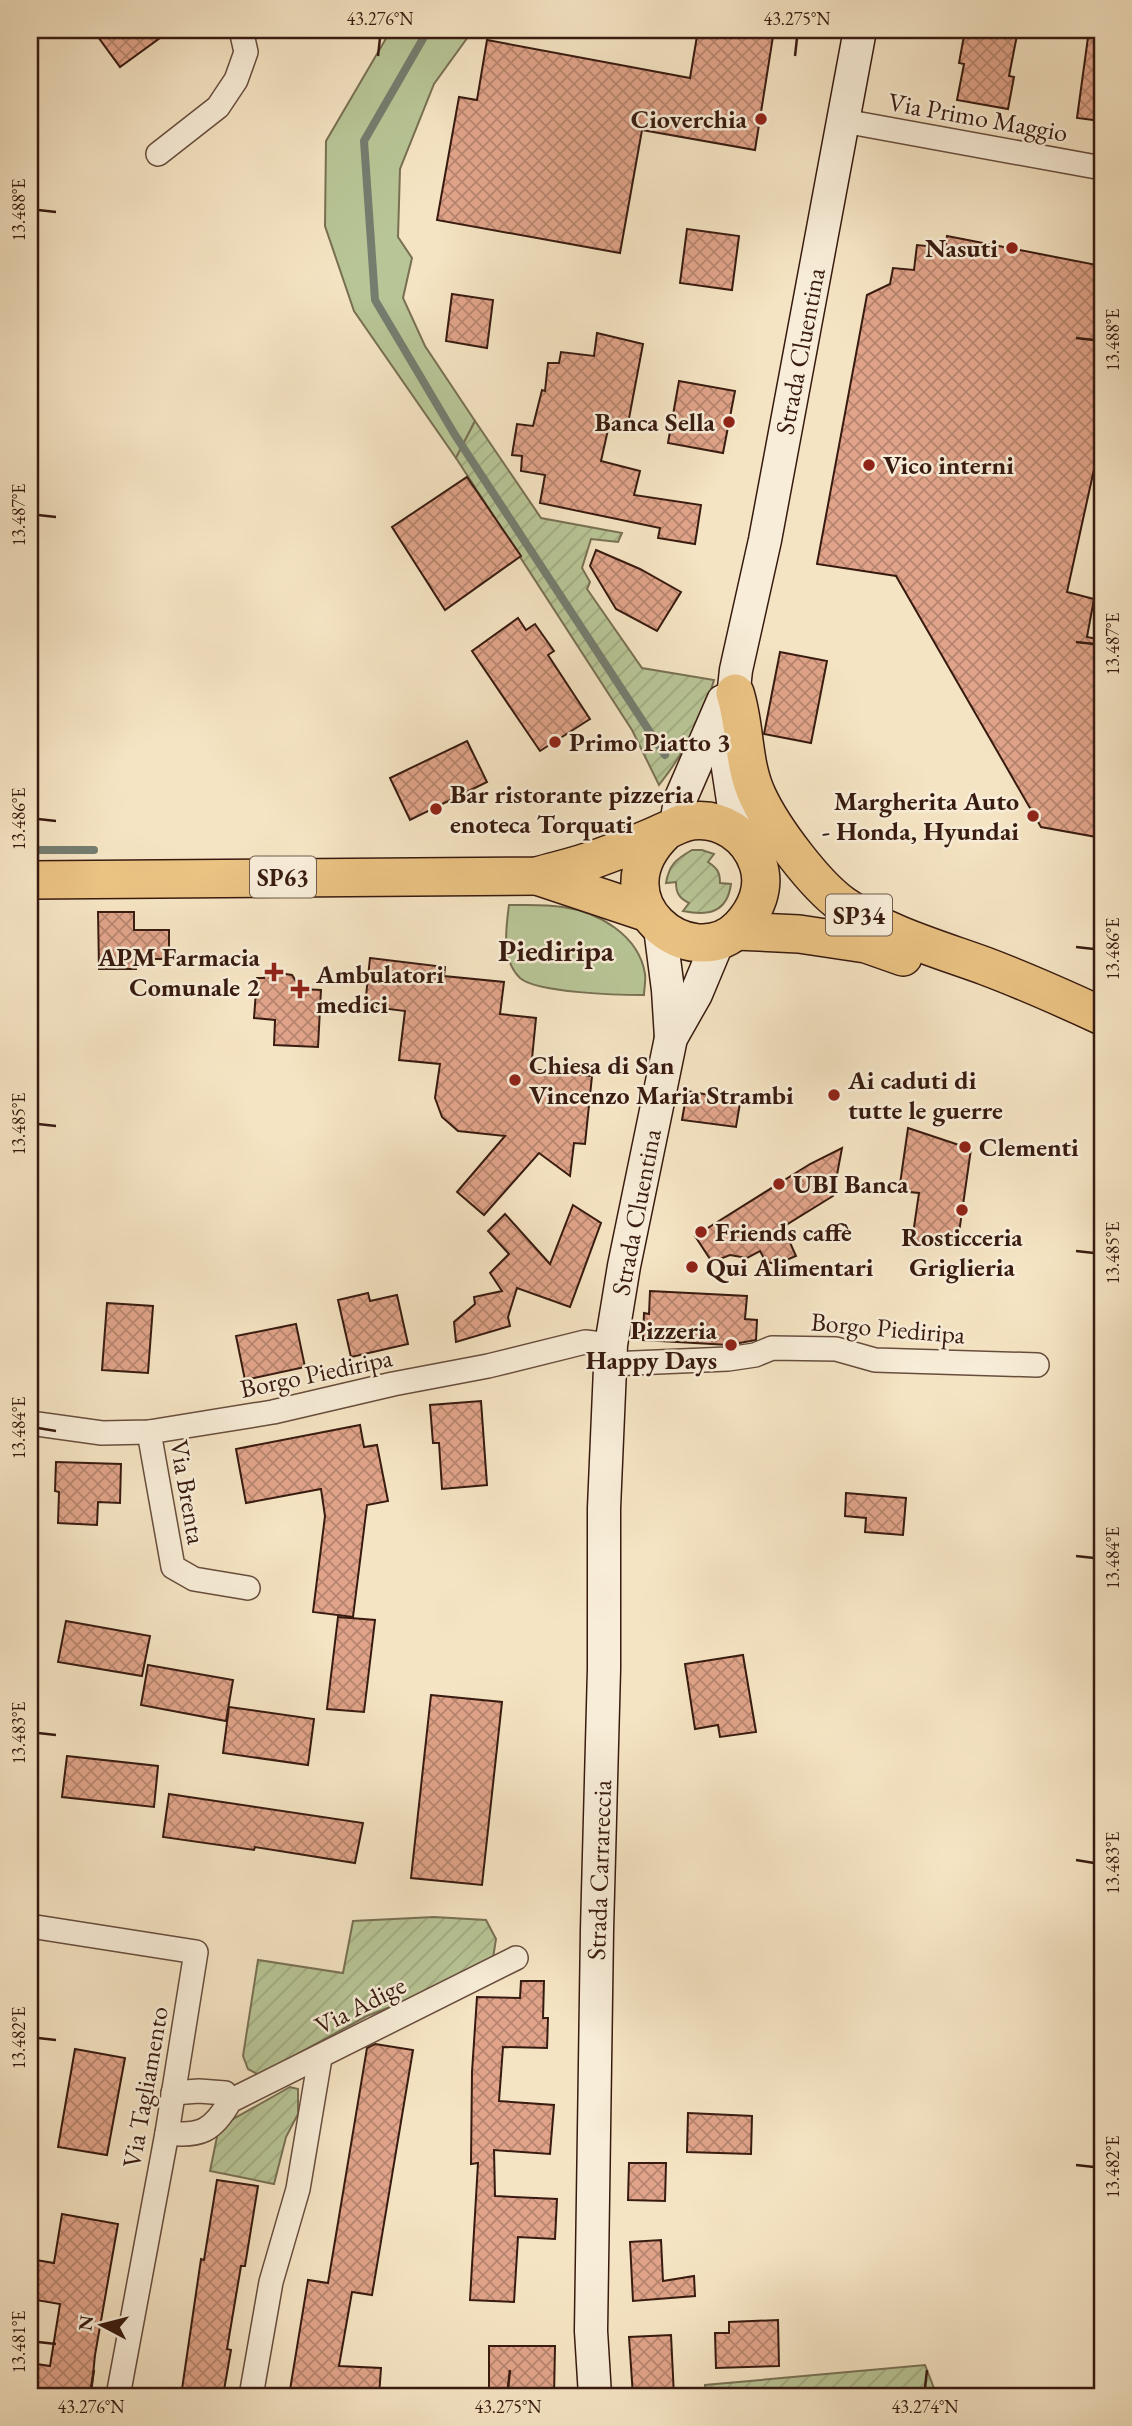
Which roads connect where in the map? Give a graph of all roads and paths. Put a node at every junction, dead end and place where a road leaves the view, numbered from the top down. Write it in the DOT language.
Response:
graph roads {
  1 [pos="241,30"];
  2 [pos="860,30"];
  3 [pos="844,121"];
  4 [pos="158,154"];
  5 [pos="1102,168"];
  6 [pos="736,682"];
  7 [pos="671,828"];
  8 [pos="738,834"];
  9 [pos="759,865"];
  10 [pos="537,876"];
  11 [pos="30,880"];
  12 [pos="654,920"];
  13 [pos="727,935"];
  14 [pos="866,944"];
  15 [pos="1102,1016"];
  16 [pos="1102,1031"];
  17 [pos="671,1038"];
  18 [pos="611,1354"];
  19 [pos="1037,1365"];
  20 [pos="30,1423"];
  21 [pos="149,1432"];
  22 [pos="248,1588"];
  23 [pos="30,1926"];
  24 [pos="516,1958"];
  25 [pos="320,2057"];
  26 [pos="173,2093"];
  27 [pos="230,2101"];
  28 [pos="167,2133"];
  29 [pos="118,2396"];
  30 [pos="251,2396"];
  31 [pos="595,2396"];
  1 -- 4 [label="street"];
  2 -- 3 [label="main road, Strada Cluentina"];
  3 -- 5 [label="street, Via Primo Maggio"];
  3 -- 6 [label="main road, Strada Cluentina"];
  6 -- 7 [label="main road, Strada Cluentina"];
  6 -- 8 [label="main road, Strada Cluentina"];
  6 -- 15 [label="main road, SP34"];
  7 -- 8 [label="main road"];
  7 -- 10 [label="main road, SP63"];
  7 -- 12 [label="main road"];
  8 -- 9 [label="main road"];
  9 -- 13 [label="main road"];
  9 -- 14 [label="main road, SP34"];
  10 -- 11 [label="main road, SP63"];
  10 -- 12 [label="main road, SP63"];
  12 -- 13 [label="main road"];
  12 -- 17 [label="main road, Strada Cluentina"];
  13 -- 14 [label="main road, SP34"];
  13 -- 17 [label="main road, Strada Cluentina"];
  14 -- 16 [label="main road, SP34"];
  17 -- 18 [label="main road, Strada Cluentina"];
  18 -- 19 [label="street, Borgo Piediripa"];
  18 -- 21 [label="street, Borgo Piediripa"];
  18 -- 31 [label="main road, Strada Carrareccia"];
  20 -- 21 [label="street, Borgo Piediripa"];
  21 -- 22 [label="street, Via Brenta"];
  23 -- 26 [label="street, Via Tagliamento"];
  24 -- 25 [label="street, Via Adige"];
  25 -- 27 [label="street, Via Adige"];
  25 -- 30 [label="street"];
  26 -- 27 [label="street"];
  26 -- 28 [label="street, Via Tagliamento"];
  27 -- 28 [label="street, Via Adige"];
  28 -- 29 [label="street, Via Tagliamento"];
}
